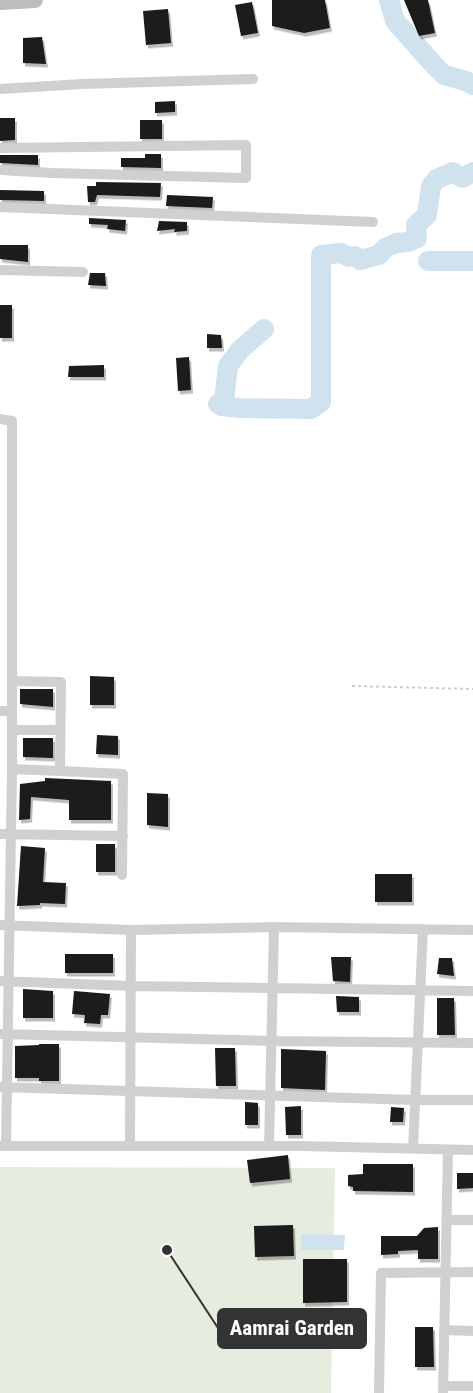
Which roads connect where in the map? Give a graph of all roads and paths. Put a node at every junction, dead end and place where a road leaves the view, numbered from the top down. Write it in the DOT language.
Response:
graph roads {
  1 [pos="36,0"];
  2 [pos="0,2"];
  3 [pos="253,79"];
  4 [pos="0,89"];
  5 [pos="0,148"];
  6 [pos="0,170"];
  7 [pos="0,207"];
  8 [pos="373,222"];
  9 [pos="0,270"];
  10 [pos="83,272"];
  11 [pos="0,419"];
  12 [pos="12,681"];
  13 [pos="352,686"];
  14 [pos="473,689"];
  15 [pos="0,711"];
  16 [pos="12,711"];
  17 [pos="12,730"];
  18 [pos="60,730"];
  19 [pos="0,764"];
  20 [pos="12,766"];
  21 [pos="60,771"];
  22 [pos="5,834"];
  23 [pos="123,836"];
  24 [pos="122,875"];
  25 [pos="4,925"];
  26 [pos="274,927"];
  27 [pos="423,929"];
  28 [pos="131,930"];
  29 [pos="473,930"];
  30 [pos="4,981"];
  31 [pos="131,986"];
  32 [pos="273,988"];
  33 [pos="420,990"];
  34 [pos="473,991"];
  35 [pos="4,1034"];
  36 [pos="131,1037"];
  37 [pos="272,1041"];
  38 [pos="418,1042"];
  39 [pos="473,1042"];
  40 [pos="3,1087"];
  41 [pos="129,1090"];
  42 [pos="270,1096"];
  43 [pos="415,1100"];
  44 [pos="473,1100"];
  45 [pos="3,1146"];
  46 [pos="130,1146"];
  47 [pos="269,1146"];
  48 [pos="413,1149"];
  49 [pos="448,1150"];
  50 [pos="473,1150"];
  51 [pos="447,1220"];
  52 [pos="473,1220"];
  53 [pos="473,1272"];
  54 [pos="445,1273"];
  55 [pos="444,1330"];
  56 [pos="473,1331"];
  57 [pos="473,1386"];
  58 [pos="443,1389"];
  59 [pos="379,1393"];
  1 -- 2 [label="main road"];
  3 -- 4 [label="street"];
  5 -- 6 [label="street"];
  7 -- 8 [label="street"];
  9 -- 10 [label="street"];
  11 -- 12 [label="street"];
  12 -- 16 [label="street"];
  12 -- 18 [label="street"];
  13 -- 14 [label="path"];
  15 -- 16 [label="street"];
  16 -- 17 [label="street"];
  17 -- 18 [label="street"];
  17 -- 20 [label="street"];
  18 -- 21 [label="street"];
  19 -- 20 [label="street"];
  20 -- 21 [label="street"];
  20 -- 22 [label="street"];
  21 -- 23 [label="street"];
  22 -- 23 [label="street"];
  22 -- 25 [label="street"];
  23 -- 24 [label="street"];
  25 -- 28 [label="street"];
  25 -- 30 [label="street"];
  26 -- 27 [label="street"];
  26 -- 28 [label="street"];
  26 -- 32 [label="street"];
  27 -- 29 [label="street"];
  27 -- 33 [label="street"];
  28 -- 31 [label="street"];
  30 -- 31 [label="street"];
  30 -- 35 [label="street"];
  31 -- 32 [label="street"];
  31 -- 36 [label="street"];
  32 -- 33 [label="street"];
  32 -- 37 [label="street"];
  33 -- 34 [label="street"];
  33 -- 38 [label="street"];
  35 -- 36 [label="street"];
  35 -- 40 [label="street"];
  36 -- 37 [label="street"];
  36 -- 41 [label="street"];
  37 -- 38 [label="street"];
  37 -- 42 [label="street"];
  38 -- 39 [label="street"];
  38 -- 43 [label="street"];
  40 -- 41 [label="street"];
  40 -- 45 [label="street"];
  41 -- 42 [label="street"];
  41 -- 46 [label="street"];
  42 -- 43 [label="street"];
  42 -- 47 [label="street"];
  43 -- 44 [label="street"];
  43 -- 48 [label="street"];
  45 -- 46 [label="street"];
  46 -- 47 [label="street"];
  47 -- 48 [label="street"];
  48 -- 49 [label="street"];
  49 -- 50 [label="street"];
  49 -- 51 [label="street"];
  51 -- 52 [label="street"];
  51 -- 54 [label="street"];
  53 -- 54 [label="street"];
  54 -- 55 [label="street"];
  54 -- 59 [label="street"];
  55 -- 56 [label="street"];
  55 -- 58 [label="street"];
  57 -- 58 [label="street"];
}
